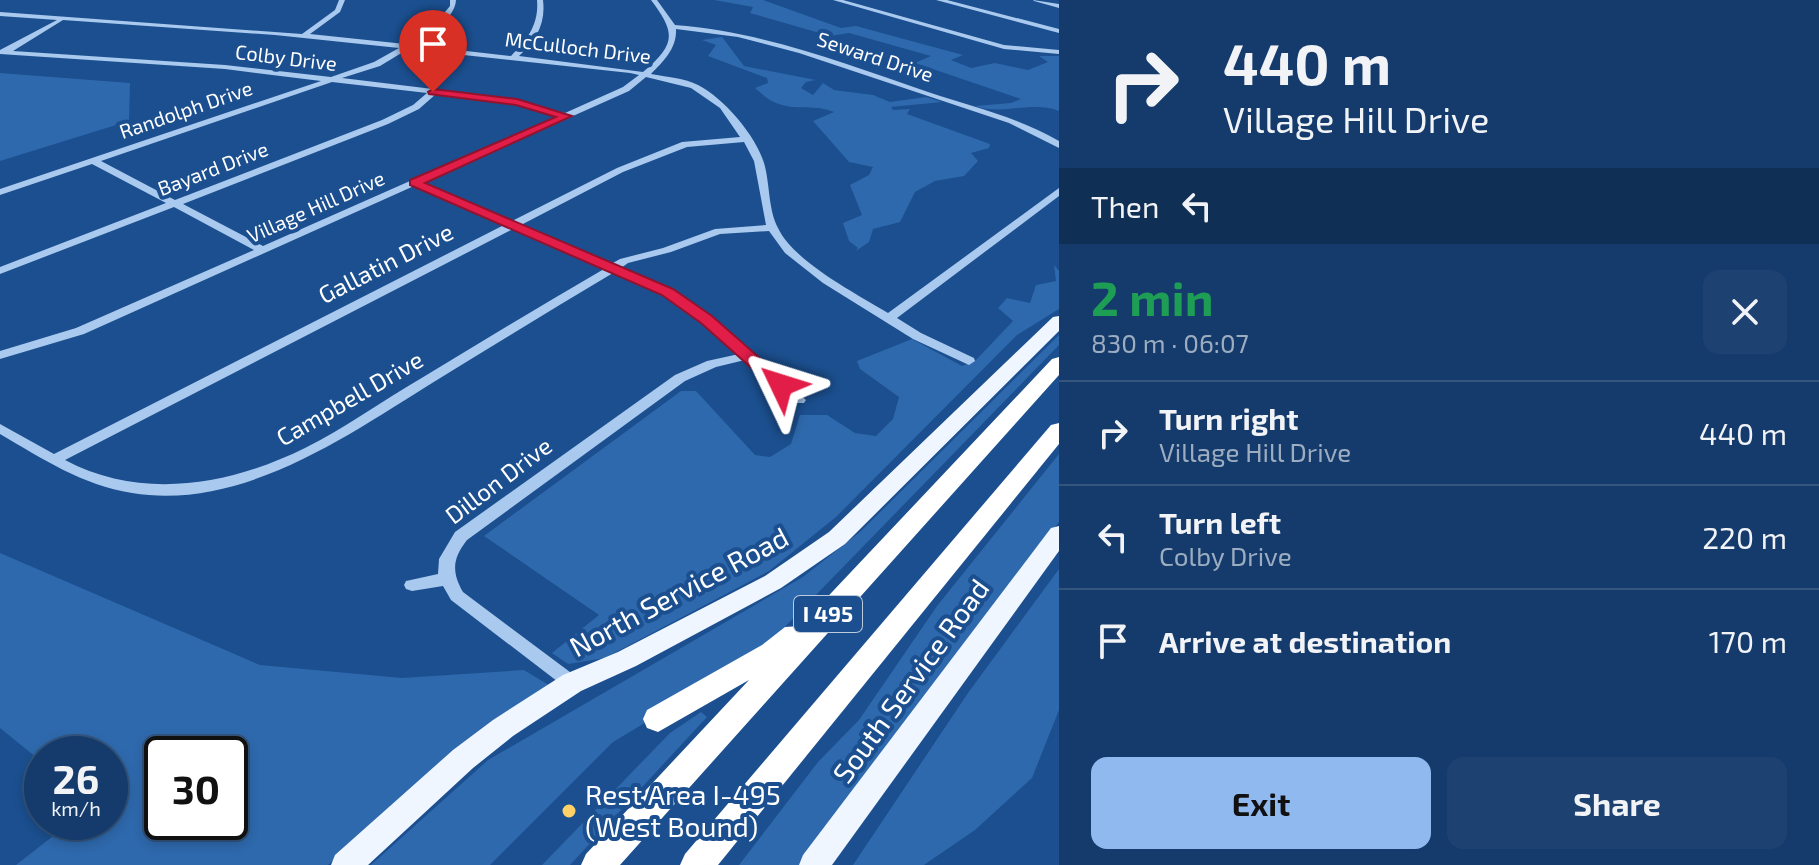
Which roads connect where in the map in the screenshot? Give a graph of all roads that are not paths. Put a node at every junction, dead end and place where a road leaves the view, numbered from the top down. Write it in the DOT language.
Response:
graph roads {
  1 [pos="342,0"];
  2 [pos="453,0"];
  3 [pos="540,0"];
  4 [pos="654,0"];
  5 [pos="836,0"];
  6 [pos="939,0"];
  7 [pos="1036,0"];
  8 [pos="1059,6"];
  9 [pos="0,14"];
  10 [pos="61,20"];
  11 [pos="673,27"];
  12 [pos="1059,31"];
  13 [pos="303,36"];
  14 [pos="404,47"];
  15 [pos="2,52"];
  16 [pos="1059,52"];
  17 [pos="513,58"];
  18 [pos="646,73"];
  19 [pos="330,80"];
  20 [pos="433,92"];
  21 [pos="566,116"];
  22 [pos="747,139"];
  23 [pos="1059,145"];
  24 [pos="92,160"];
  25 [pos="415,183"];
  26 [pos="1059,191"];
  27 [pos="0,192"];
  28 [pos="173,203"];
  29 [pos="511,224"];
  30 [pos="772,228"];
  31 [pos="263,250"];
  32 [pos="614,267"];
  33 [pos="0,271"];
  34 [pos="888,319"];
  35 [pos="1059,321"];
  36 [pos="0,355"];
  37 [pos="746,356"];
  38 [pos="969,361"];
  39 [pos="1059,363"];
  40 [pos="799,400"];
  41 [pos="0,428"];
  42 [pos="1059,430"];
  43 [pos="55,459"];
  44 [pos="1059,534"];
  45 [pos="446,579"];
  46 [pos="412,585"];
  47 [pos="852,589"];
  48 [pos="572,683"];
  49 [pos="658,719"];
  50 [pos="346,865"];
  51 [pos="598,865"];
  52 [pos="697,865"];
  53 [pos="814,865"];
  1 -- 13 [label="street"];
  2 -- 14 [label="street, Randolph Drive"];
  3 -- 17 [label="street"];
  4 -- 11 [label="street"];
  5 -- 16 [label="street"];
  6 -- 12 [label="street"];
  7 -- 8 [label="street"];
  9 -- 10 [label="street, McCulloch Drive"];
  10 -- 13 [label="street, McCulloch Drive"];
  10 -- 15 [label="street"];
  11 -- 18 [label="street, Village Hill Drive"];
  11 -- 23 [label="street, Seward Drive"];
  13 -- 14 [label="street, McCulloch Drive"];
  14 -- 17 [label="street, McCulloch Drive"];
  14 -- 19 [label="street, Randolph Drive"];
  15 -- 19 [label="street, Colby Drive"];
  17 -- 18 [label="street, McCulloch Drive"];
  18 -- 21 [label="street, Village Hill Drive"];
  18 -- 22 [label="street, McCulloch Drive"];
  19 -- 20 [label="street, Colby Drive"];
  19 -- 24 [label="street, Randolph Drive"];
  20 -- 21 [label="street, Colby Drive"];
  20 -- 28 [label="street, Bayard Drive"];
  21 -- 25 [label="street, Village Hill Drive"];
  22 -- 29 [label="street, Gallatin Drive"];
  22 -- 30 [label="street, McCulloch Drive"];
  24 -- 27 [label="street, Randolph Drive"];
  24 -- 28 [label="street"];
  25 -- 29 [label="street"];
  25 -- 31 [label="street, Village Hill Drive"];
  26 -- 34 [label="street"];
  28 -- 31 [label="street"];
  28 -- 33 [label="street, Bayard Drive"];
  29 -- 32 [label="street"];
  29 -- 43 [label="street, Gallatin Drive"];
  30 -- 32 [label="street, Campbell Drive"];
  30 -- 34 [label="street, McCulloch Drive"];
  31 -- 36 [label="street, Village Hill Drive"];
  32 -- 37 [label="street"];
  32 -- 43 [label="street, Campbell Drive"];
  34 -- 38 [label="street, McCulloch Drive"];
  35 -- 48 [label="main road, North Service Road"];
  37 -- 40 [label="street"];
  37 -- 45 [label="street, Dillon Drive"];
  39 -- 47 [label="highway, I 495"];
  41 -- 43 [label="street, Campbell Drive"];
  42 -- 52 [label="highway, I 495"];
  44 -- 53 [label="main road, South Service Road"];
  45 -- 46 [label="street"];
  45 -- 48 [label="street"];
  47 -- 49 [label="highway"];
  47 -- 51 [label="highway, I 495"];
  48 -- 50 [label="main road, North Service Road"];
}
